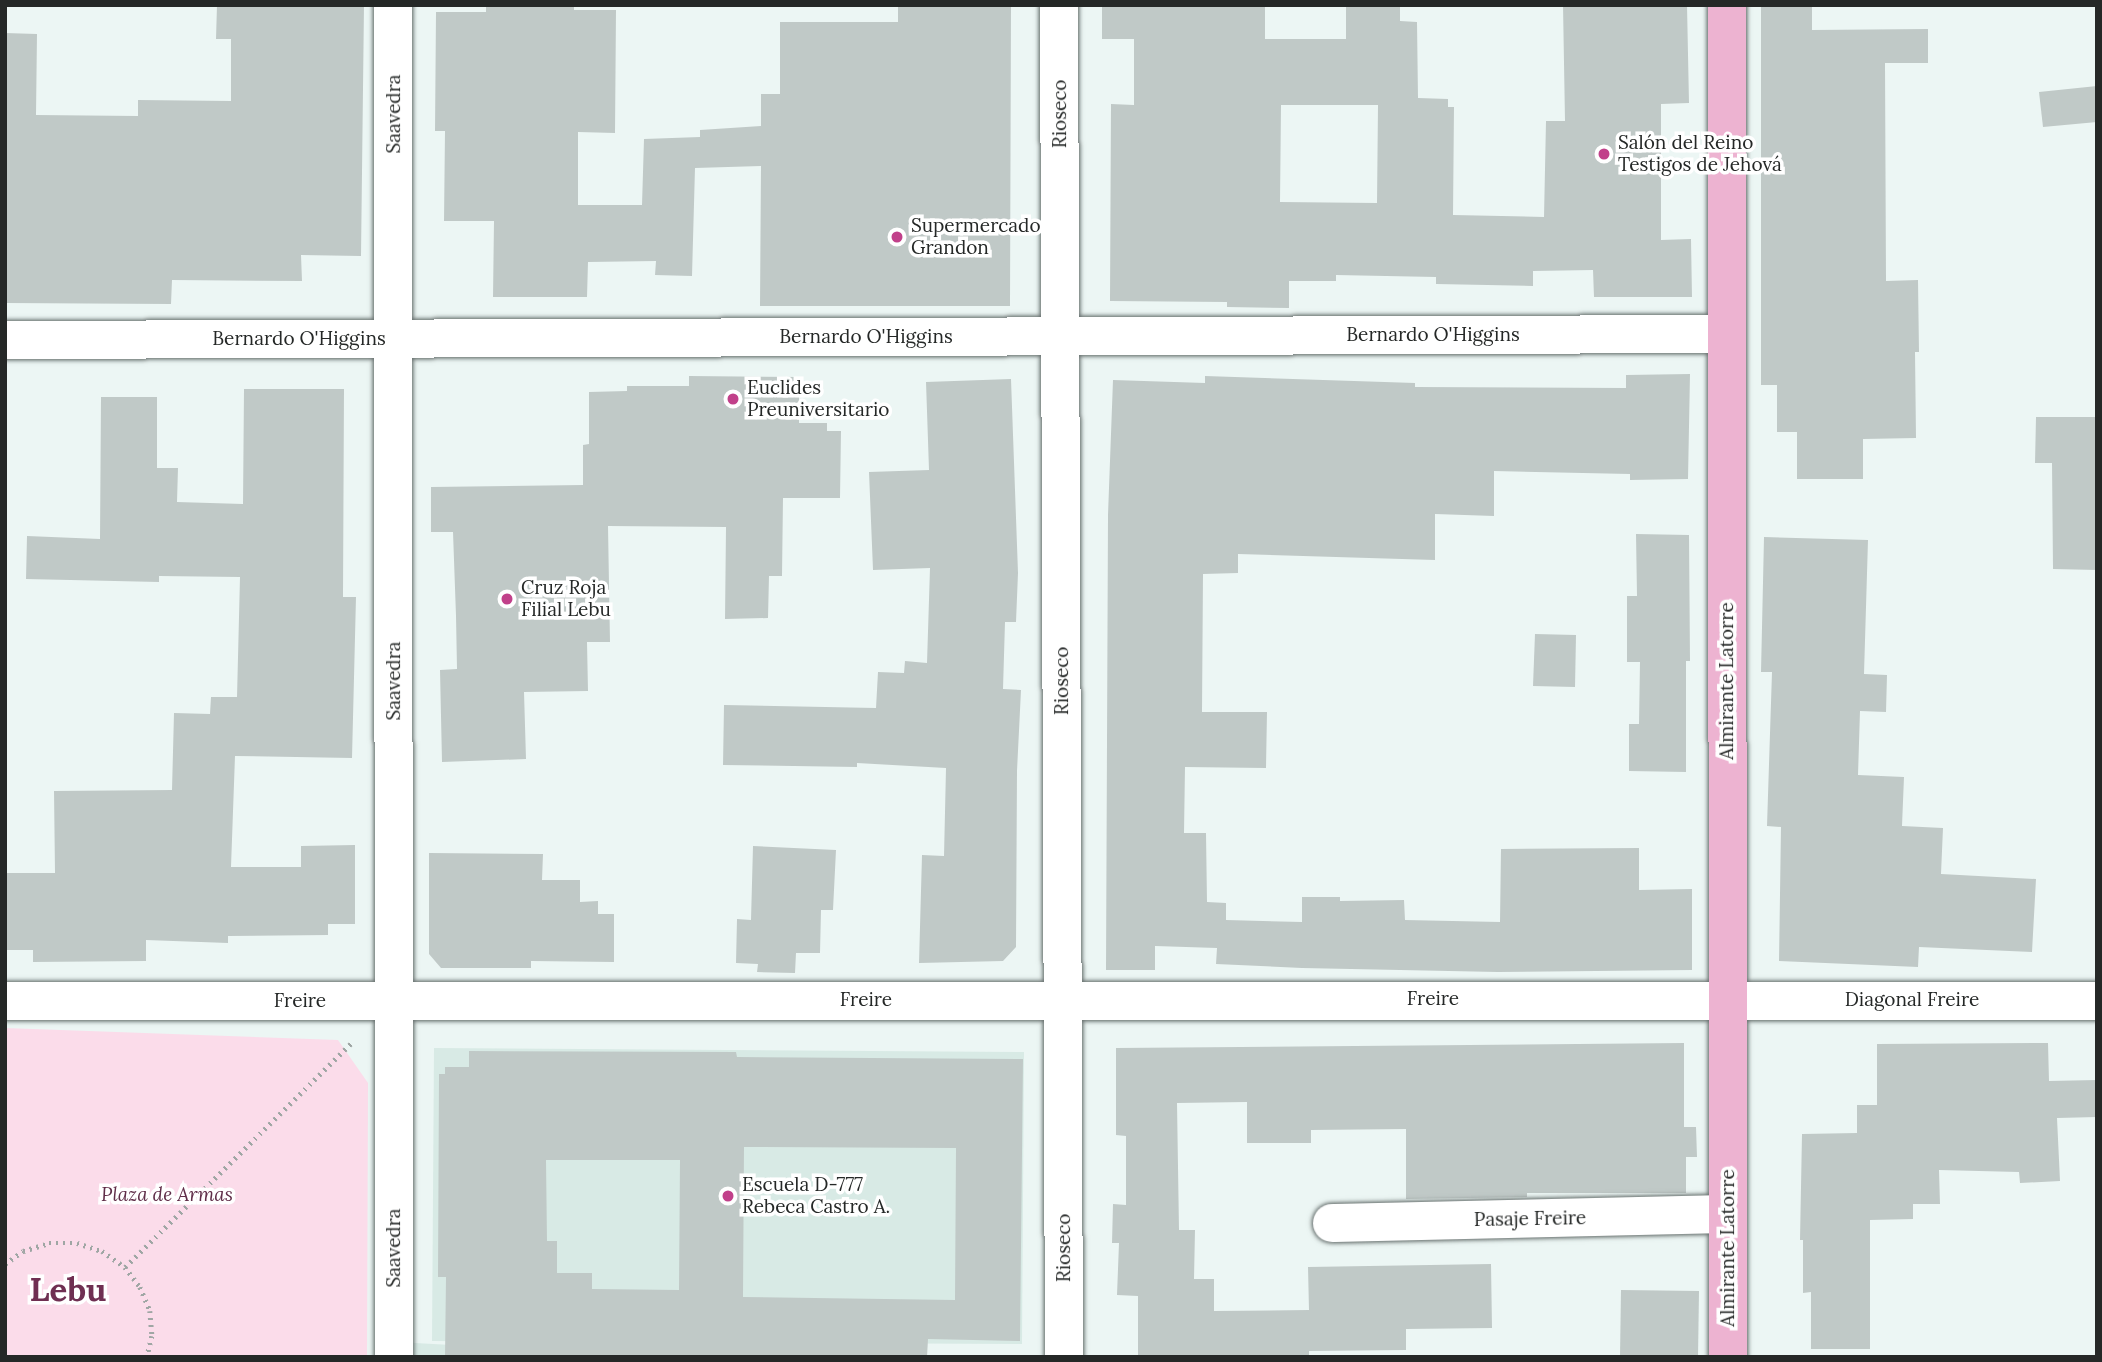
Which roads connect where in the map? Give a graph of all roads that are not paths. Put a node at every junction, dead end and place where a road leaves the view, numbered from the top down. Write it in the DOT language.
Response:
graph roads {
  1 [pos="393,5"];
  2 [pos="1059,5"];
  3 [pos="1727,5"];
  4 [pos="1727,334"];
  5 [pos="1060,336"];
  6 [pos="394,339"];
  7 [pos="5,340"];
  8 [pos="1728,999"];
  9 [pos="394,1000"];
  10 [pos="1063,1000"];
  11 [pos="5,1001"];
  12 [pos="2097,1001"];
  13 [pos="1728,1214"];
  14 [pos="1332,1223"];
  15 [pos="394,1357"];
  16 [pos="1064,1357"];
  17 [pos="1728,1357"];
  1 -- 6 [label="street, Saavedra"];
  2 -- 5 [label="street, Rioseco"];
  3 -- 4 [label="main road, Almirante Latorre"];
  4 -- 5 [label="street, Bernardo O'Higgins"];
  4 -- 8 [label="main road, Almirante Latorre"];
  5 -- 6 [label="street, Bernardo O'Higgins"];
  5 -- 10 [label="street, Rioseco"];
  6 -- 7 [label="street, Bernardo O'Higgins"];
  6 -- 9 [label="street, Saavedra"];
  8 -- 10 [label="street, Freire"];
  8 -- 12 [label="street, Diagonal Freire"];
  8 -- 13 [label="main road, Almirante Latorre"];
  9 -- 10 [label="street, Freire"];
  9 -- 11 [label="street, Freire"];
  9 -- 15 [label="street, Saavedra"];
  10 -- 16 [label="street, Rioseco"];
  13 -- 14 [label="street, Pasaje Freire"];
  13 -- 17 [label="main road, Almirante Latorre"];
}
